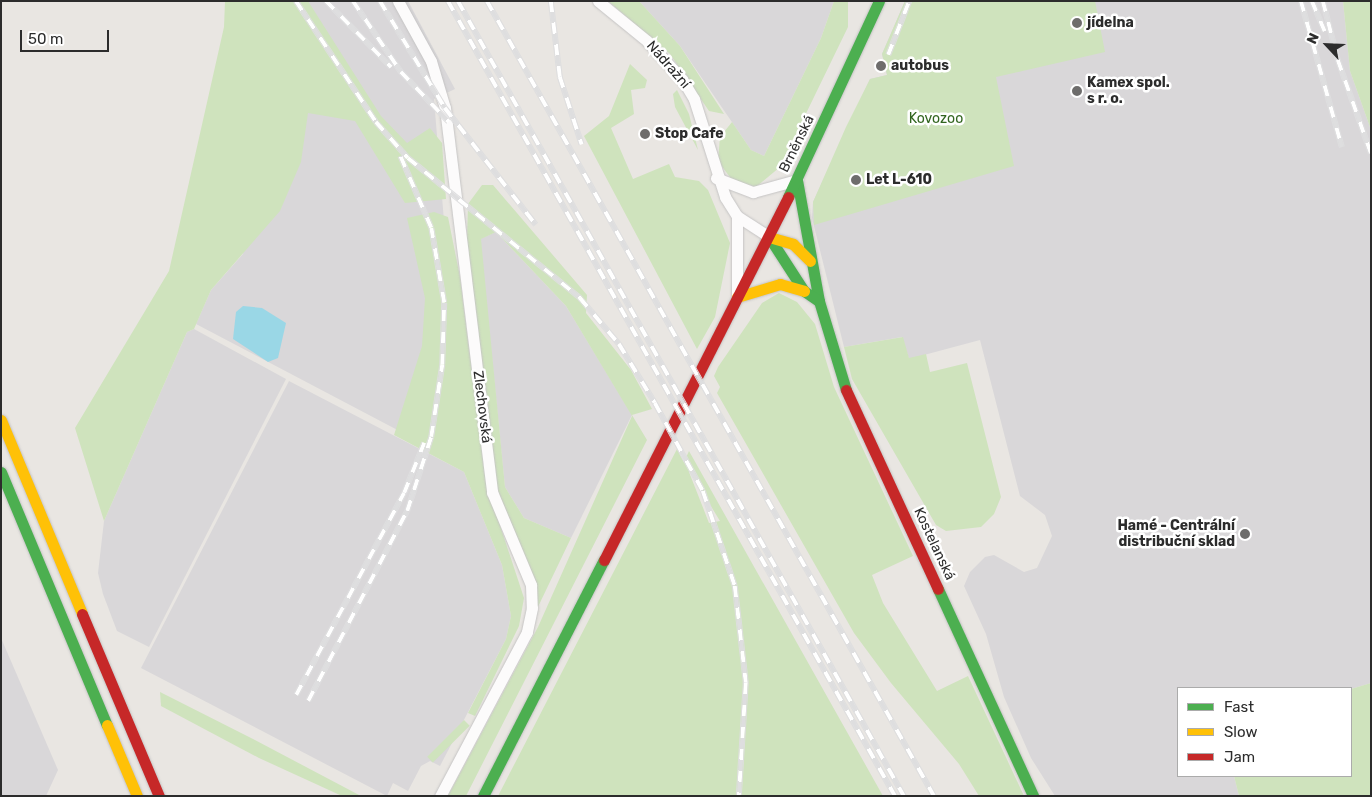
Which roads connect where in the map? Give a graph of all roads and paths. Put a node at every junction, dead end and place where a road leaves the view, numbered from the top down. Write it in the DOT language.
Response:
graph roads {
  1 [pos="398,1"];
  2 [pos="598,1"];
  3 [pos="879,1"];
  4 [pos="716,178"];
  5 [pos="797,180"];
  6 [pos="737,216"];
  7 [pos="769,237"];
  8 [pos="810,260"];
  9 [pos="804,291"];
  10 [pos="737,297"];
  11 [pos="819,301"];
  12 [pos="1,420"];
  13 [pos="1,472"];
  14 [pos="138,796"];
  15 [pos="160,796"];
  16 [pos="440,796"];
  17 [pos="483,796"];
  18 [pos="1032,796"];
  1 -- 16 [label="street, Zlechovská"];
  2 -- 4 [label="street, Nádražní"];
  3 -- 5 [label="main road, Brněnská"];
  4 -- 5 [label="street"];
  4 -- 6 [label="street, Nádražní"];
  5 -- 7 [label="main road, Brněnská"];
  5 -- 8 [label="main road, Kostelanská"];
  6 -- 7 [label="street, Nádražní"];
  6 -- 10 [label="street, Nádražní"];
  7 -- 8 [label="main road"];
  7 -- 9 [label="main road"];
  7 -- 10 [label="main road, Brněnská"];
  8 -- 11 [label="main road, Kostelanská"];
  9 -- 10 [label="main road"];
  9 -- 11 [label="main road"];
  10 -- 17 [label="main road, Brněnská"];
  11 -- 18 [label="main road, Kostelanská"];
  12 -- 15 [label="main road"];
  13 -- 14 [label="main road"];
}
